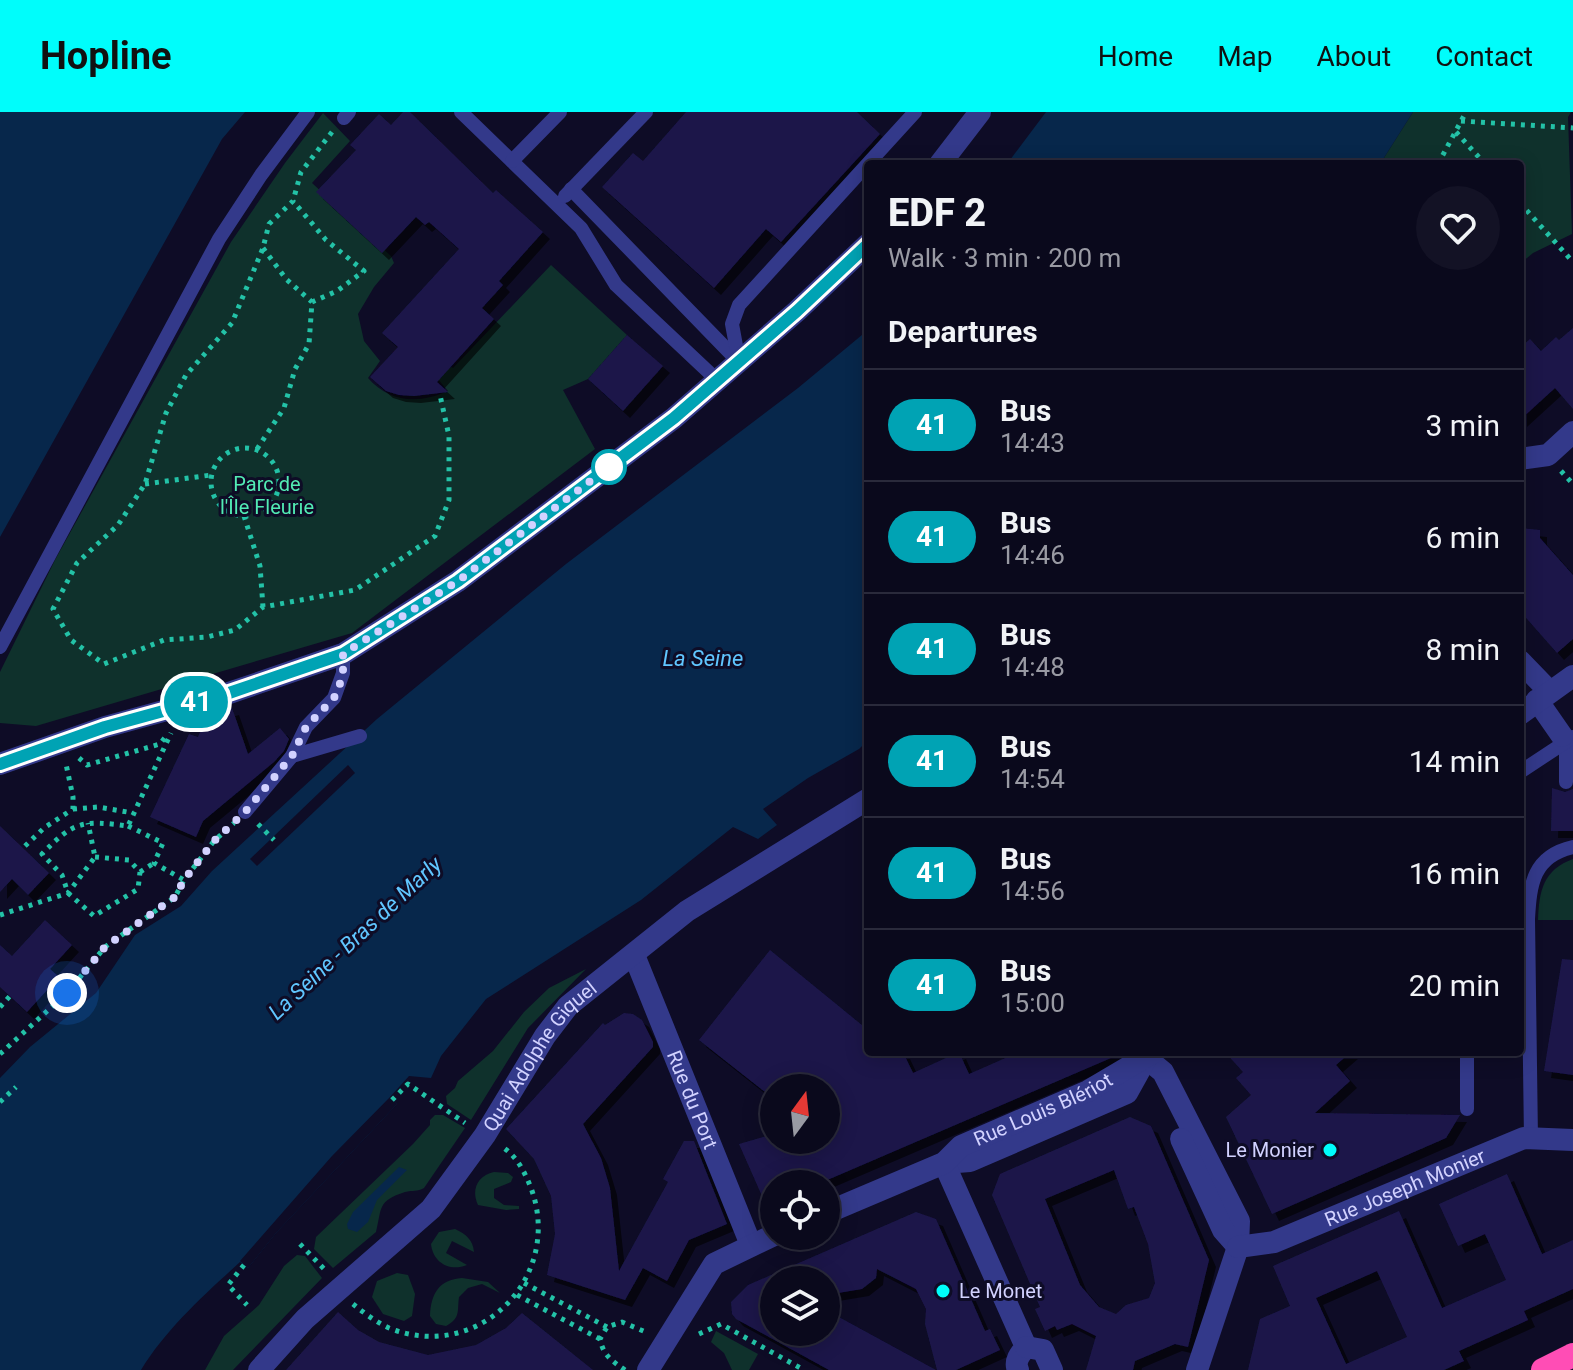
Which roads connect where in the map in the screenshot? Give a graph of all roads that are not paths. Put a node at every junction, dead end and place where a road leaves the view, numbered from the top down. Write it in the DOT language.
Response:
graph roads {
  1 [pos="308,112"];
  2 [pos="461,112"];
  3 [pos="560,112"];
  4 [pos="646,112"];
  5 [pos="915,112"];
  6 [pos="980,112"];
  7 [pos="871,160"];
  8 [pos="943,160"];
  9 [pos="512,161"];
  10 [pos="864,168"];
  11 [pos="571,189"];
  12 [pos="556,204"];
  13 [pos="864,248"];
  14 [pos="739,362"];
  15 [pos="716,379"];
  16 [pos="1573,432"];
  17 [pos="1524,458"];
  18 [pos="0,647"];
  19 [pos="343,654"];
  20 [pos="1524,671"];
  21 [pos="1573,676"];
  22 [pos="1536,702"];
  23 [pos="360,736"];
  24 [pos="1567,739"];
  25 [pos="292,756"];
  26 [pos="0,764"];
  27 [pos="1524,769"];
  28 [pos="1566,782"];
  29 [pos="864,801"];
  30 [pos="251,817"];
  31 [pos="1573,847"];
  32 [pos="634,955"];
  33 [pos="1147,1056"];
  34 [pos="1150,1056"];
  35 [pos="1467,1056"];
  36 [pos="1467,1109"];
  37 [pos="1531,1139"];
  38 [pos="1573,1140"];
  39 [pos="944,1163"];
  40 [pos="840,1207"];
  41 [pos="760,1241"];
  42 [pos="751,1245"];
  43 [pos="1238,1247"];
  44 [pos="1026,1347"];
  45 [pos="1573,1355"];
  46 [pos="1200,1366"];
  47 [pos="259,1370"];
  48 [pos="648,1370"];
  49 [pos="1018,1370"];
  50 [pos="1052,1370"];
  51 [pos="1543,1370"];
  1 -- 18 [label="lane"];
  2 -- 9 [label="lane"];
  3 -- 9 [label="lane"];
  4 -- 11 [label="lane"];
  5 -- 7 [label="lane"];
  6 -- 8 [label="street"];
  9 -- 12 [label="lane"];
  10 -- 14 [label="lane"];
  11 -- 12 [label="lane"];
  11 -- 14 [label="lane"];
  12 -- 15 [label="lane"];
  13 -- 14 [label="street"];
  14 -- 15 [label="street"];
  15 -- 19 [label="street"];
  16 -- 17 [label="street"];
  19 -- 25 [label="lane"];
  19 -- 26 [label="street"];
  20 -- 22 [label="street"];
  21 -- 22 [label="street"];
  22 -- 24 [label="street"];
  23 -- 25 [label="lane"];
  24 -- 27 [label="lane"];
  24 -- 28 [label="lane"];
  25 -- 30 [label="lane"];
  29 -- 32 [label="street, Quai Adolphe Giquel"];
  31 -- 37 [label="lane"];
  32 -- 42 [label="street, Rue du Port"];
  32 -- 47 [label="street, Quai Adolphe Giquel"];
  33 -- 39 [label="street, Rue Louis Blériot"];
  34 -- 43 [label="street"];
  35 -- 36 [label="lane"];
  37 -- 38 [label="street, Rue Joseph Monier"];
  37 -- 43 [label="street, Rue Joseph Monier"];
  39 -- 40 [label="street, Rue Louis Blériot"];
  39 -- 44 [label="street"];
  41 -- 42 [label="street"];
  42 -- 48 [label="street"];
  43 -- 46 [label="street"];
  44 -- 49 [label="street"];
  44 -- 50 [label="street"];
  45 -- 51 [label="highway"];
}
